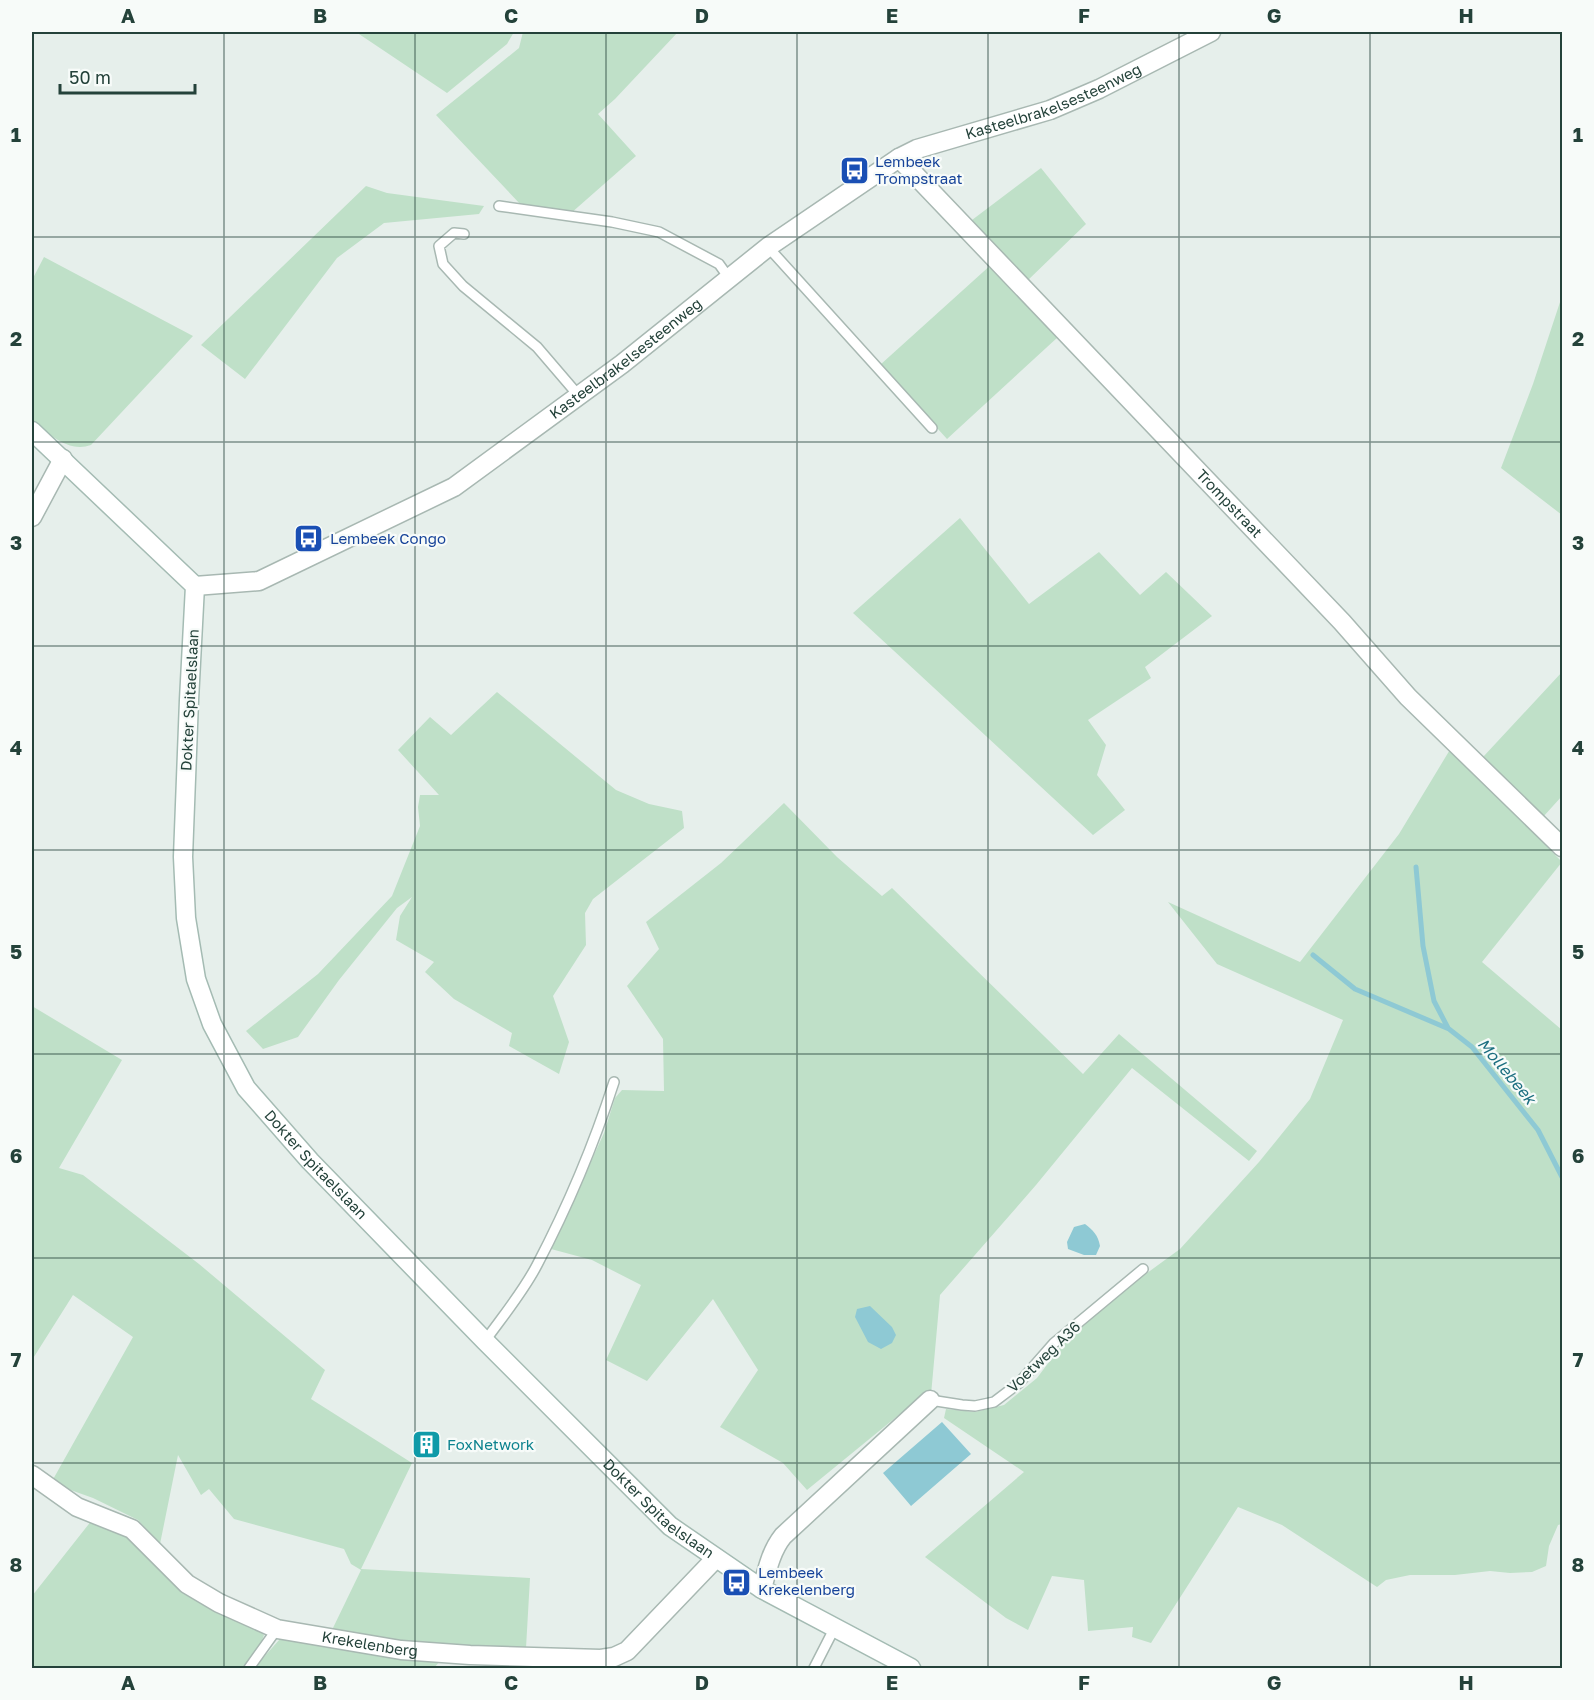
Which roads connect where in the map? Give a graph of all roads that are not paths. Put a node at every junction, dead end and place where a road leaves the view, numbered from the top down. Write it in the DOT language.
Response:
graph roads {
  1 [pos="1211,32"];
  2 [pos="899,158"];
  3 [pos="499,206"];
  4 [pos="464,234"];
  5 [pos="768,247"];
  6 [pos="729,278"];
  7 [pos="579,396"];
  8 [pos="932,428"];
  9 [pos="32,431"];
  10 [pos="63,459"];
  11 [pos="32,517"];
  12 [pos="195,586"];
  13 [pos="1563,847"];
  14 [pos="614,1082"];
  15 [pos="1143,1269"];
  16 [pos="485,1341"];
  17 [pos="930,1400"];
  18 [pos="32,1475"];
  19 [pos="716,1558"];
  20 [pos="762,1588"];
  21 [pos="835,1628"];
  22 [pos="277,1629"];
  23 [pos="249,1668"];
  24 [pos="814,1668"];
  25 [pos="911,1668"];
  1 -- 2 [label="street, Kasteelbrakelsesteenweg"];
  2 -- 5 [label="street, Kasteelbrakelsesteenweg"];
  2 -- 13 [label="street, Trompstraat"];
  3 -- 6 [label="lane"];
  4 -- 7 [label="lane"];
  5 -- 6 [label="street, Kasteelbrakelsesteenweg"];
  5 -- 8 [label="lane"];
  6 -- 7 [label="street, Kasteelbrakelsesteenweg"];
  7 -- 12 [label="street, Kasteelbrakelsesteenweg"];
  9 -- 10 [label="street"];
  10 -- 11 [label="street"];
  10 -- 12 [label="street"];
  12 -- 16 [label="street, Dokter Spitaelslaan"];
  14 -- 16 [label="lane"];
  15 -- 17 [label="lane, Voetweg A36"];
  16 -- 19 [label="street, Dokter Spitaelslaan"];
  17 -- 20 [label="street"];
  18 -- 22 [label="street, Krekelenberg"];
  19 -- 20 [label="street, Dokter Spitaelslaan"];
  19 -- 22 [label="street, Krekelenberg"];
  20 -- 21 [label="street, Dokter Spitaelslaan"];
  21 -- 24 [label="lane"];
  21 -- 25 [label="street, Dokter Spitaelslaan"];
  22 -- 23 [label="lane"];
}
